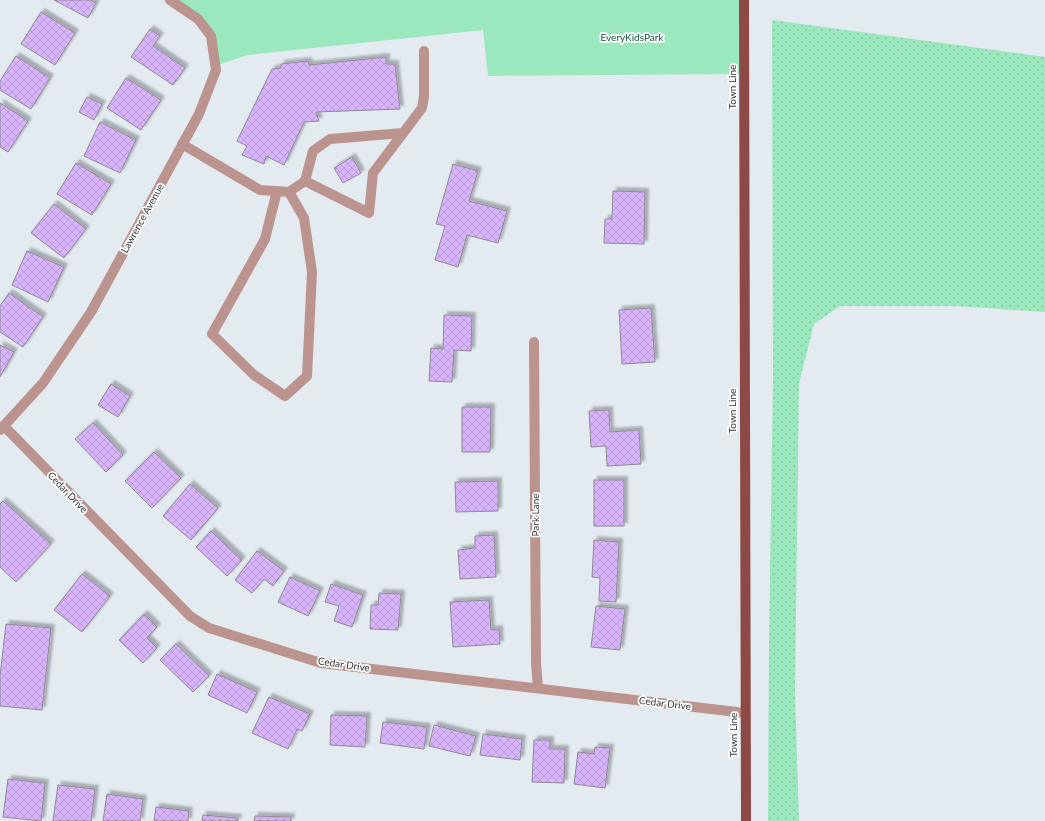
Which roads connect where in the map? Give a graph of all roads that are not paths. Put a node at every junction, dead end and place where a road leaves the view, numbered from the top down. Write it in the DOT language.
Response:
graph roads {
  1 [pos="170,0"];
  2 [pos="744,4"];
  3 [pos="424,51"];
  4 [pos="403,133"];
  5 [pos="182,144"];
  6 [pos="305,181"];
  7 [pos="277,192"];
  8 [pos="289,192"];
  9 [pos="534,342"];
  10 [pos="2,428"];
  11 [pos="538,688"];
  12 [pos="745,713"];
  13 [pos="746,821"];
  1 -- 5 [label="street, Lawrence Avenue"];
  2 -- 12 [label="main road, Town Line"];
  3 -- 4 [label="street"];
  4 -- 6 [label="street"];
  4 -- 6 [label="street"];
  5 -- 7 [label="street"];
  5 -- 10 [label="street, Lawrence Avenue"];
  6 -- 8 [label="street"];
  7 -- 8 [label="street"];
  7 -- 8 [label="street"];
  9 -- 11 [label="street, Park Lane"];
  10 -- 11 [label="street, Cedar Drive"];
  11 -- 12 [label="street, Cedar Drive"];
  12 -- 13 [label="main road, Town Line"];
}
